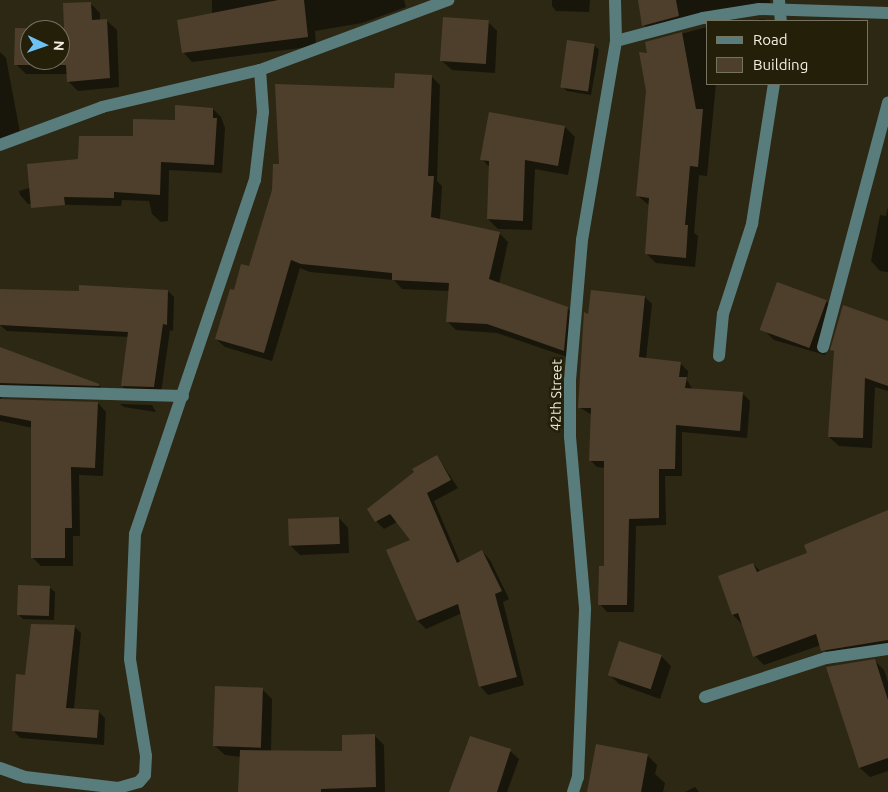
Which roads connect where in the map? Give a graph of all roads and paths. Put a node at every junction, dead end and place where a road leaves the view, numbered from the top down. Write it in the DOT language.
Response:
graph roads {
  1 [pos="448,0"];
  2 [pos="614,0"];
  3 [pos="781,10"];
  4 [pos="888,13"];
  5 [pos="616,41"];
  6 [pos="260,70"];
  7 [pos="774,85"];
  8 [pos="888,102"];
  9 [pos="0,145"];
  10 [pos="823,347"];
  11 [pos="719,356"];
  12 [pos="0,391"];
  13 [pos="184,396"];
  14 [pos="888,649"];
  15 [pos="705,697"];
  16 [pos="0,768"];
  17 [pos="140,787"];
  18 [pos="573,792"];
  1 -- 6 [label="street"];
  2 -- 5 [label="street, 42th Street"];
  3 -- 4 [label="street"];
  3 -- 5 [label="street"];
  5 -- 18 [label="street, 42th Street"];
  6 -- 9 [label="street"];
  6 -- 13 [label="street"];
  7 -- 11 [label="street"];
  8 -- 10 [label="street"];
  12 -- 13 [label="street"];
  13 -- 17 [label="street"];
  14 -- 15 [label="street"];
  16 -- 17 [label="street"];
}
